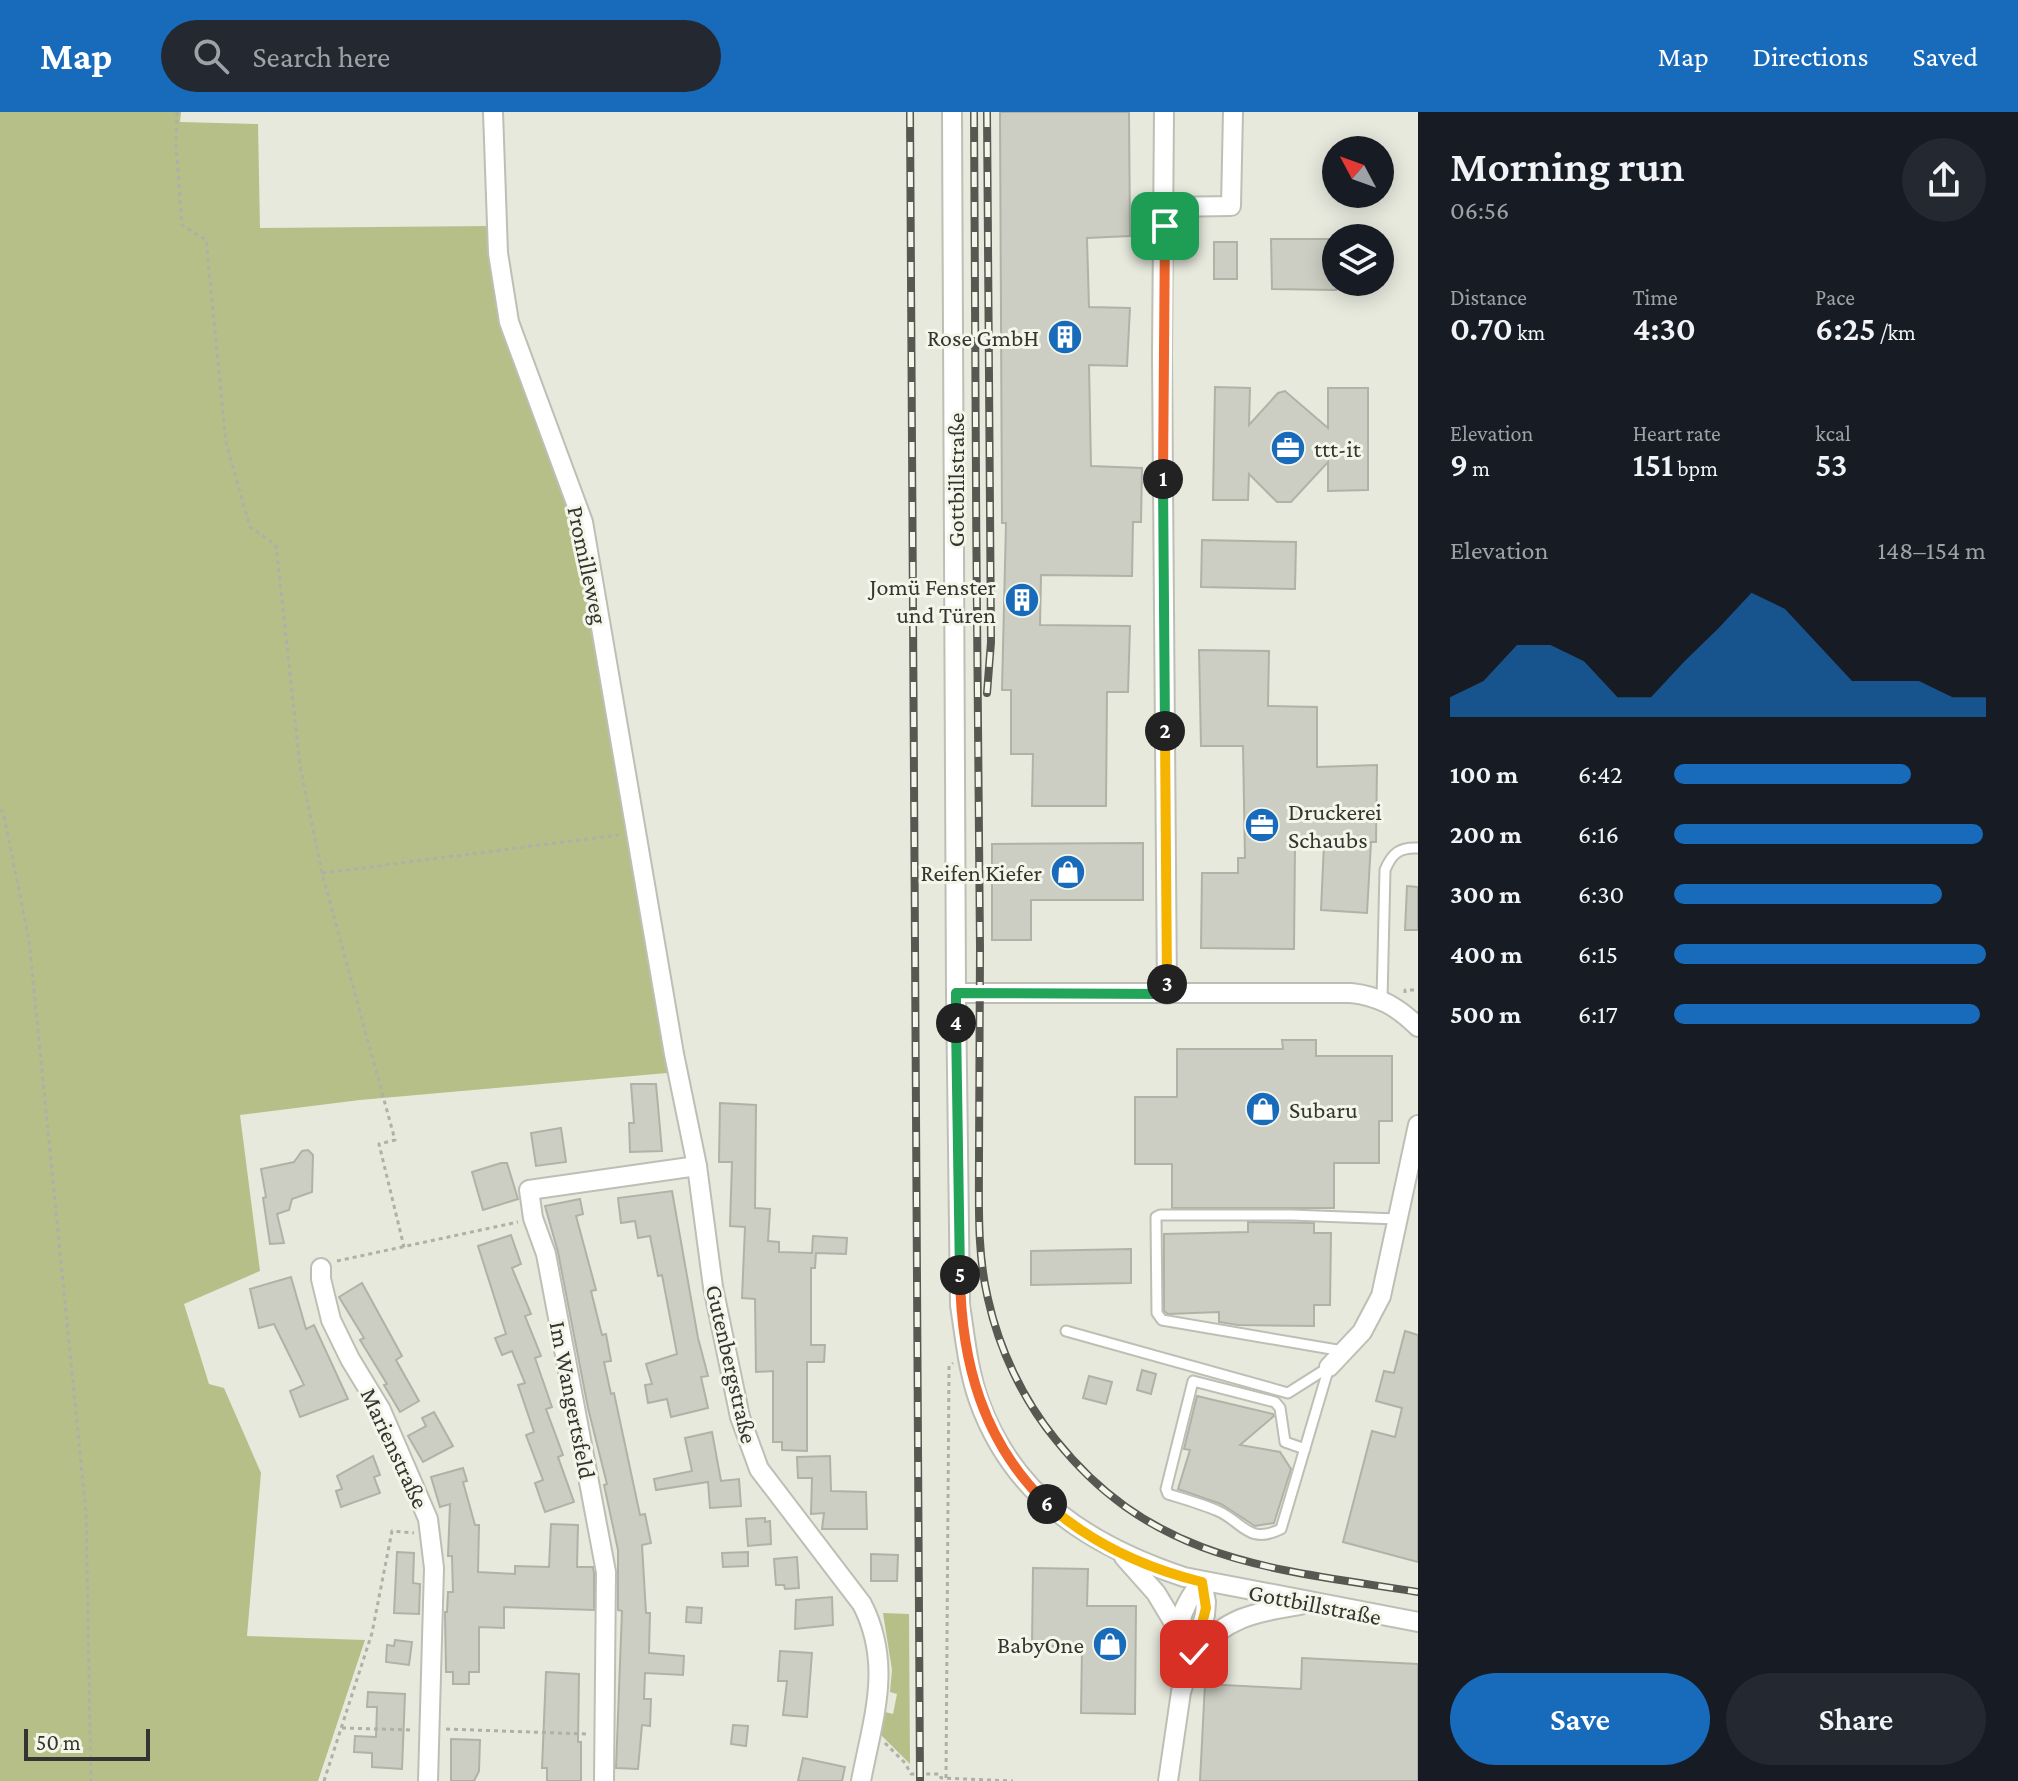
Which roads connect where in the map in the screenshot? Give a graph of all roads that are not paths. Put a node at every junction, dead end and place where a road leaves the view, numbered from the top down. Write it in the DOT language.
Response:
graph roads {
  1 [pos="493,112"];
  2 [pos="952,112"];
  3 [pos="1164,112"];
  4 [pos="1233,112"];
  5 [pos="1165,207"];
  6 [pos="1418,848"];
  7 [pos="956,993"];
  8 [pos="1167,994"];
  9 [pos="1382,1000"];
  10 [pos="1418,1027"];
  11 [pos="674,1054"];
  12 [pos="1418,1125"];
  13 [pos="697,1166"];
  14 [pos="1397,1219"];
  15 [pos="321,1268"];
  16 [pos="1066,1331"];
  17 [pos="1343,1351"];
  18 [pos="1329,1367"];
  19 [pos="1305,1449"];
  20 [pos="1120,1553"];
  21 [pos="1202,1582"];
  22 [pos="1311,1603"];
  23 [pos="1418,1622"];
  24 [pos="1177,1628"];
  25 [pos="1194,1654"];
  26 [pos="1181,1692"];
  27 [pos="428,1781"];
  28 [pos="604,1781"];
  29 [pos="861,1781"];
  30 [pos="1168,1781"];
  1 -- 11 [label="street, Promilleweg"];
  2 -- 7 [label="street, Gottbillstraße"];
  3 -- 5 [label="street"];
  4 -- 5 [label="street"];
  5 -- 8 [label="street"];
  6 -- 9 [label="lane"];
  7 -- 8 [label="street"];
  7 -- 20 [label="street, Gottbillstraße"];
  8 -- 9 [label="street"];
  9 -- 10 [label="street"];
  11 -- 13 [label="street, Gutenbergstraße"];
  12 -- 14 [label="street"];
  13 -- 28 [label="street, Im Wangertsfeld"];
  13 -- 29 [label="street, Gutenbergstraße"];
  14 -- 17 [label="street"];
  14 -- 17 [label="lane"];
  15 -- 27 [label="street, Marienstraße"];
  16 -- 18 [label="lane"];
  17 -- 18 [label="street"];
  18 -- 19 [label="lane"];
  19 -- 19 [label="lane"];
  20 -- 21 [label="street, Gottbillstraße"];
  20 -- 24 [label="street"];
  21 -- 22 [label="street, Gottbillstraße"];
  21 -- 24 [label="street"];
  21 -- 25 [label="street"];
  22 -- 23 [label="street, Gottbillstraße"];
  22 -- 25 [label="street"];
  24 -- 26 [label="street"];
  25 -- 26 [label="street"];
  26 -- 30 [label="street"];
}
